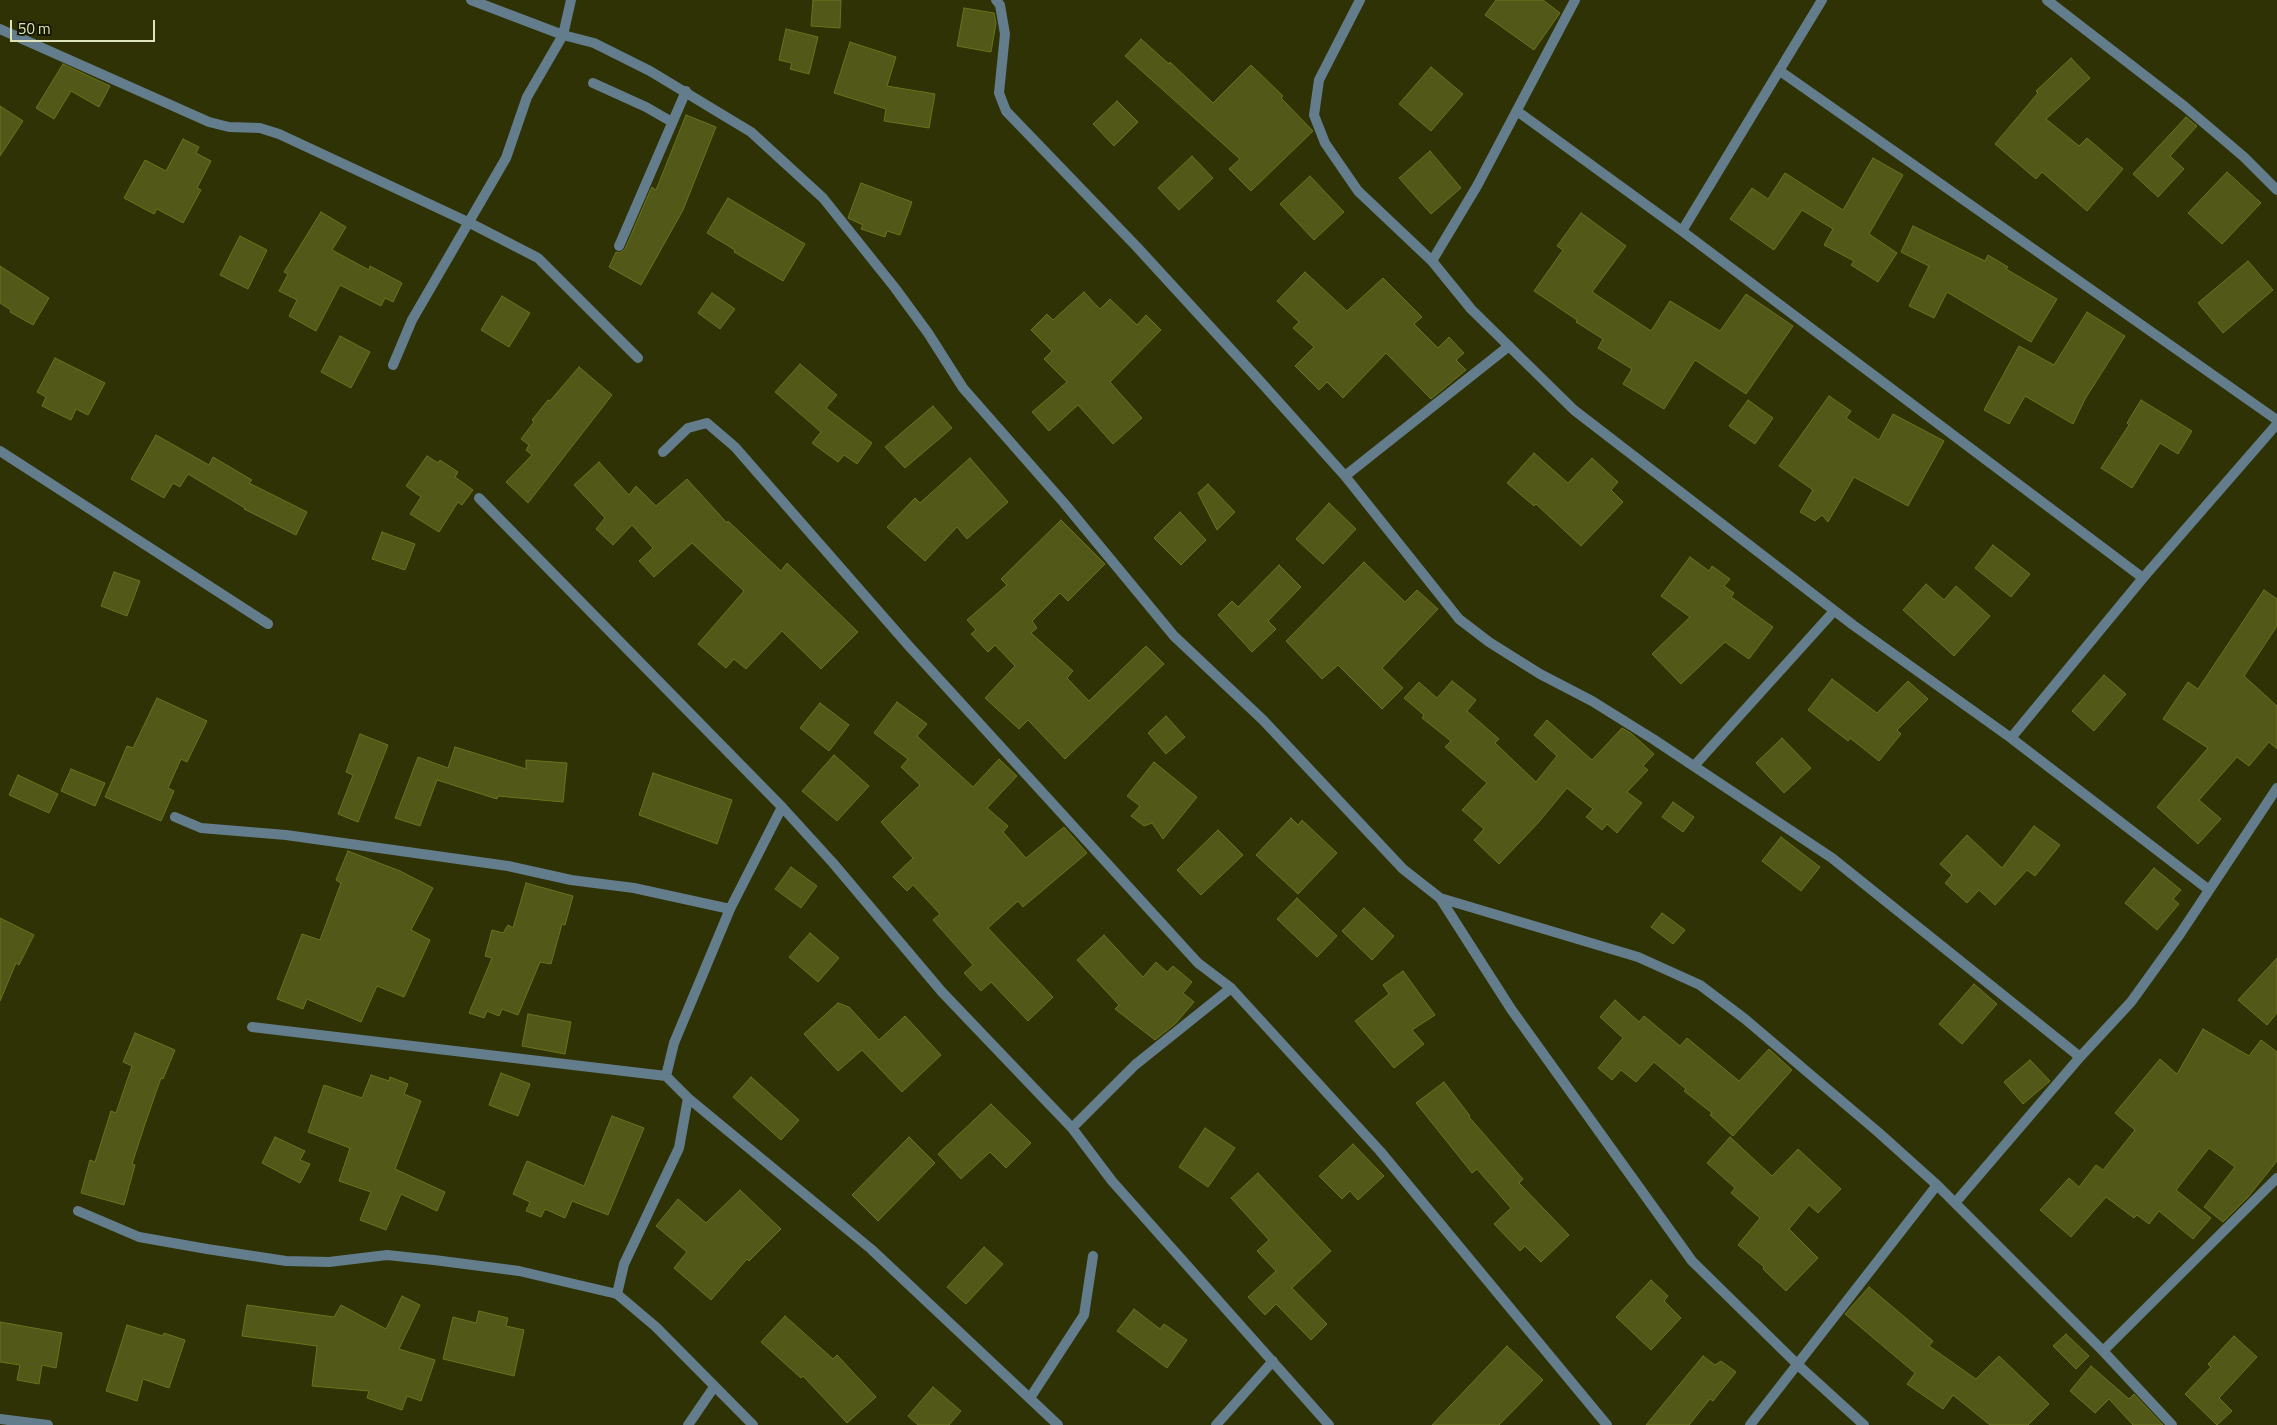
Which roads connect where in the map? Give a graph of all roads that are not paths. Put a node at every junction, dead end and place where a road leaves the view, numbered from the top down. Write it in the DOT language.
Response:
graph roads {
  1 [pos="471,0"];
  2 [pos="571,0"];
  3 [pos="996,0"];
  4 [pos="1360,0"];
  5 [pos="1575,0"];
  6 [pos="1822,0"];
  7 [pos="2047,0"];
  8 [pos="0,29"];
  9 [pos="563,35"];
  10 [pos="1780,71"];
  11 [pos="593,83"];
  12 [pos="686,91"];
  13 [pos="1516,111"];
  14 [pos="672,122"];
  15 [pos="2277,190"];
  16 [pos="470,223"];
  17 [pos="1682,231"];
  18 [pos="619,246"];
  19 [pos="1432,261"];
  20 [pos="1509,346"];
  21 [pos="638,358"];
  22 [pos="393,365"];
  23 [pos="2277,422"];
  24 [pos="0,451"];
  25 [pos="663,452"];
  26 [pos="1345,476"];
  27 [pos="479,498"];
  28 [pos="2143,578"];
  29 [pos="1834,611"];
  30 [pos="268,624"];
  31 [pos="2011,738"];
  32 [pos="1694,766"];
  33 [pos="2277,788"];
  34 [pos="782,807"];
  35 [pos="175,817"];
  36 [pos="2209,890"];
  37 [pos="1440,898"];
  38 [pos="730,909"];
  39 [pos="1231,988"];
  40 [pos="252,1027"];
  41 [pos="2080,1057"];
  42 [pos="666,1076"];
  43 [pos="688,1098"];
  44 [pos="1072,1128"];
  45 [pos="2277,1178"];
  46 [pos="1937,1185"];
  47 [pos="1955,1203"];
  48 [pos="78,1211"];
  49 [pos="1093,1256"];
  50 [pos="616,1294"];
  51 [pos="2103,1352"];
  52 [pos="1273,1361"];
  53 [pos="1798,1365"];
  54 [pos="714,1387"];
  55 [pos="1030,1398"];
  56 [pos="0,1419"];
  57 [pos="48,1425"];
  58 [pos="688,1425"];
  59 [pos="754,1425"];
  60 [pos="1058,1425"];
  61 [pos="1216,1425"];
  62 [pos="1329,1425"];
  63 [pos="1607,1425"];
  64 [pos="1750,1425"];
  65 [pos="1864,1425"];
  66 [pos="2172,1425"];
  1 -- 9 [label="street"];
  2 -- 9 [label="street"];
  3 -- 26 [label="street"];
  4 -- 19 [label="street"];
  5 -- 13 [label="street"];
  6 -- 10 [label="street"];
  7 -- 15 [label="street"];
  8 -- 16 [label="street"];
  9 -- 12 [label="street"];
  9 -- 16 [label="street"];
  10 -- 17 [label="street"];
  10 -- 23 [label="street"];
  11 -- 14 [label="street"];
  12 -- 14 [label="street"];
  12 -- 37 [label="street"];
  13 -- 17 [label="street"];
  13 -- 19 [label="street"];
  14 -- 18 [label="street"];
  16 -- 21 [label="street"];
  16 -- 22 [label="street"];
  17 -- 28 [label="street"];
  19 -- 20 [label="street"];
  20 -- 26 [label="street"];
  20 -- 29 [label="street"];
  23 -- 28 [label="street"];
  24 -- 30 [label="street"];
  25 -- 39 [label="street"];
  26 -- 32 [label="street"];
  27 -- 34 [label="street"];
  28 -- 31 [label="street"];
  29 -- 31 [label="street"];
  29 -- 32 [label="street"];
  31 -- 36 [label="street"];
  32 -- 41 [label="street"];
  33 -- 36 [label="street"];
  34 -- 38 [label="street"];
  34 -- 44 [label="street"];
  35 -- 38 [label="street"];
  36 -- 41 [label="street"];
  37 -- 46 [label="street"];
  37 -- 53 [label="street"];
  38 -- 42 [label="street"];
  39 -- 44 [label="street"];
  39 -- 63 [label="street"];
  40 -- 42 [label="street"];
  41 -- 47 [label="street"];
  42 -- 43 [label="street"];
  43 -- 50 [label="street"];
  43 -- 55 [label="street"];
  44 -- 52 [label="street"];
  45 -- 51 [label="street"];
  46 -- 47 [label="street"];
  46 -- 53 [label="street"];
  47 -- 51 [label="street"];
  48 -- 50 [label="street"];
  49 -- 55 [label="street"];
  50 -- 54 [label="street"];
  51 -- 66 [label="street"];
  52 -- 61 [label="street"];
  52 -- 62 [label="street"];
  53 -- 64 [label="street"];
  53 -- 65 [label="street"];
  54 -- 58 [label="street"];
  54 -- 59 [label="street"];
  55 -- 60 [label="street"];
  56 -- 57 [label="street"];
}
